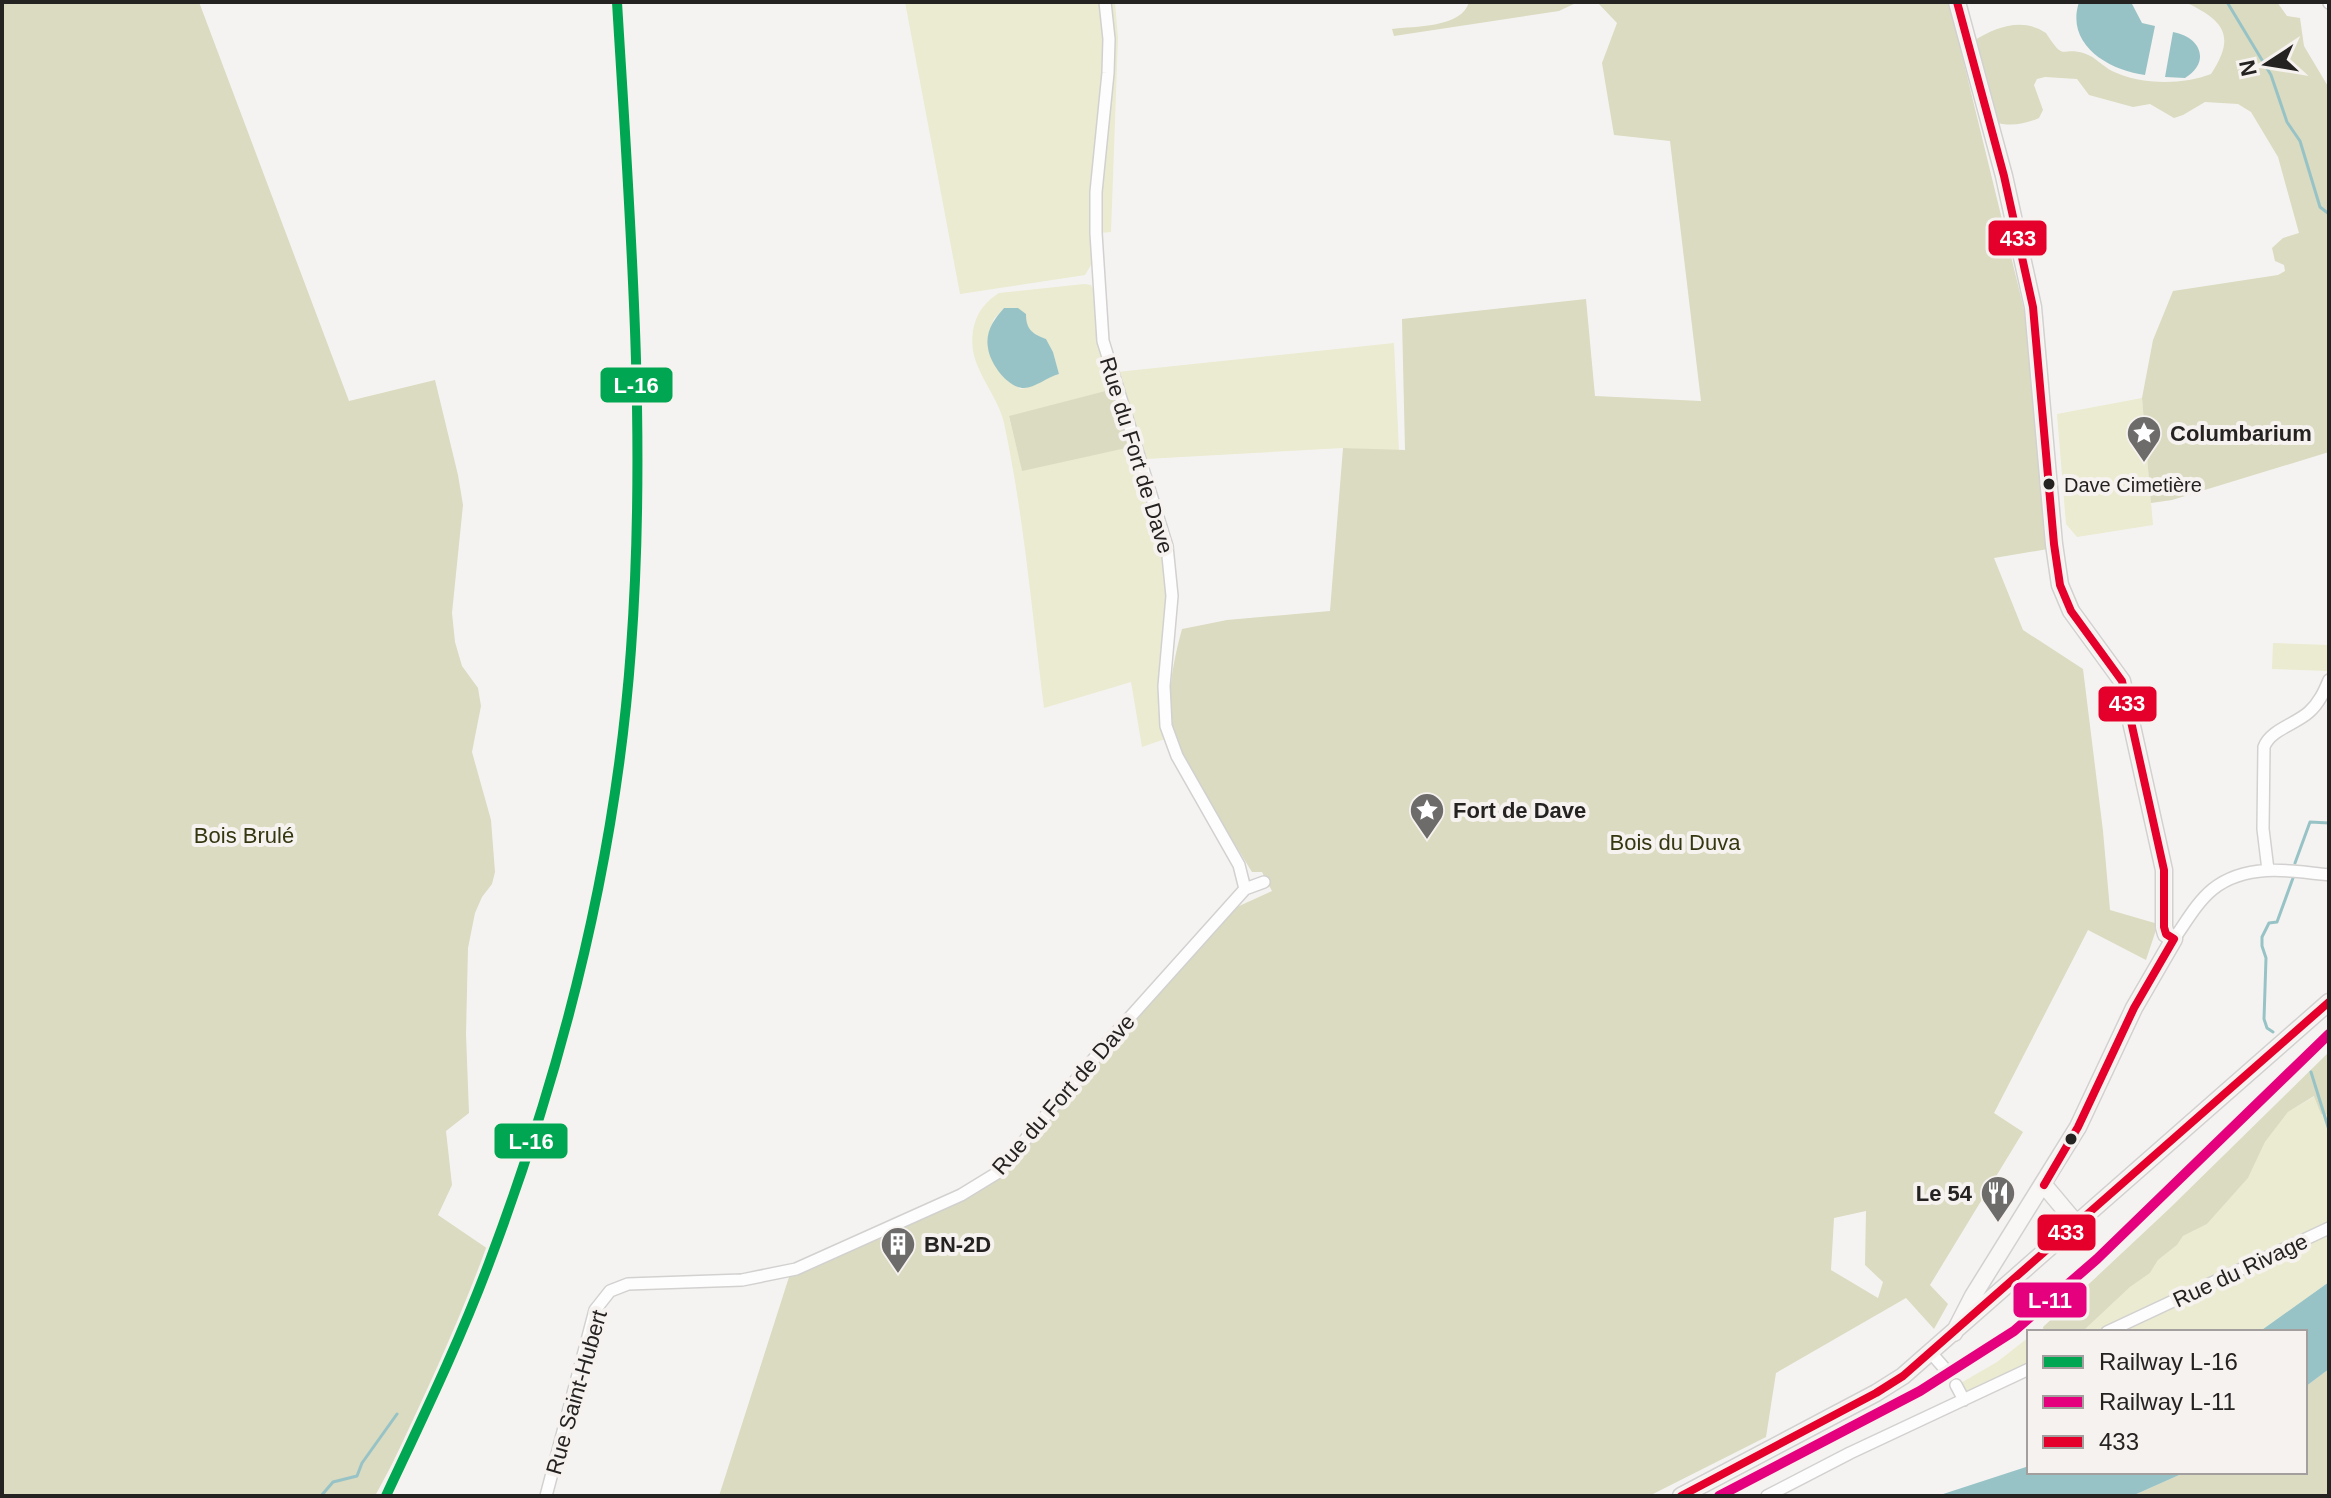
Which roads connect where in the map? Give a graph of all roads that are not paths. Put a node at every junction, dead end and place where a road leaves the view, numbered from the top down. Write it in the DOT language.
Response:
graph roads {
  1 [pos="1105,2"];
  2 [pos="1957,2"];
  3 [pos="2329,680"];
  4 [pos="2268,870"];
  5 [pos="2329,875"];
  6 [pos="1264,882"];
  7 [pos="1245,889"];
  8 [pos="2174,939"];
  9 [pos="2329,1002"];
  10 [pos="2044,1185"];
  11 [pos="2075,1222"];
  12 [pos="2329,1228"];
  13 [pos="610,1291"];
  14 [pos="2111,1330"];
  15 [pos="1954,1333"];
  16 [pos="1931,1353"];
  17 [pos="1946,1370"];
  18 [pos="2027,1370"];
  19 [pos="1956,1385"];
  20 [pos="1964,1400"];
  21 [pos="546,1496"];
  22 [pos="1681,1496"];
  23 [pos="1767,1496"];
  1 -- 7 [label="street, Rue du Fort de Dave"];
  2 -- 8 [label="street"];
  3 -- 4 [label="street"];
  4 -- 5 [label="street"];
  4 -- 8 [label="street"];
  6 -- 7 [label="street, Rue du Fort de Dave"];
  7 -- 13 [label="street, Rue du Fort de Dave"];
  8 -- 10 [label="street"];
  9 -- 11 [label="street"];
  10 -- 11 [label="street"];
  10 -- 15 [label="street"];
  11 -- 15 [label="street"];
  12 -- 14 [label="street, Rue du Rivage"];
  13 -- 21 [label="street, Rue Saint-Hubert"];
  15 -- 16 [label="street"];
  16 -- 17 [label="street"];
  16 -- 22 [label="street"];
  18 -- 20 [label="street"];
  19 -- 20 [label="street"];
  20 -- 23 [label="street"];
}
